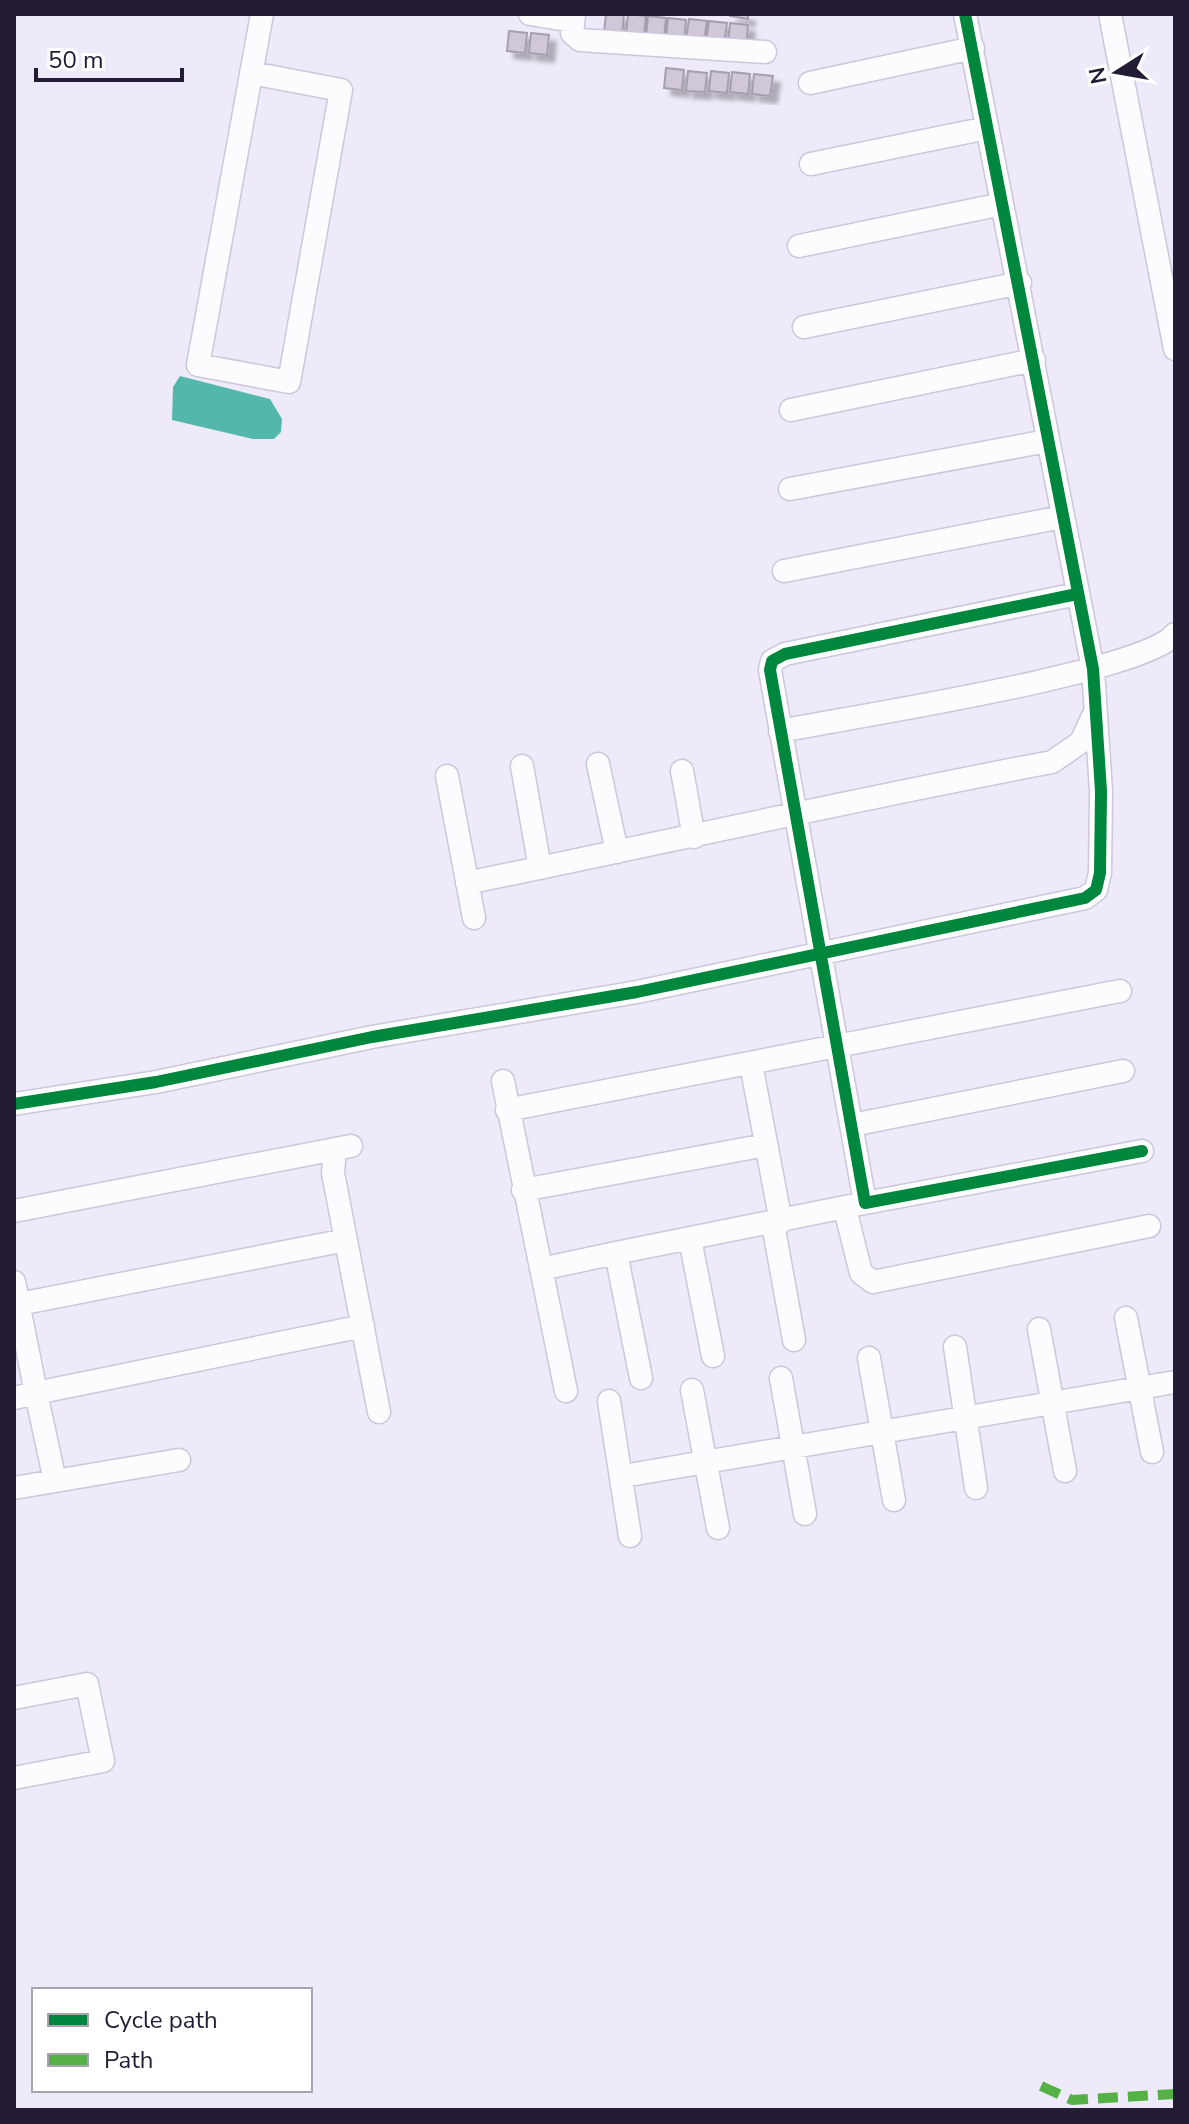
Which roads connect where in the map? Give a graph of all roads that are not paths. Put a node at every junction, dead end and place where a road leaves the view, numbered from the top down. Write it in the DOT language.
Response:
graph roads {
  1 [pos="262,14"];
  2 [pos="530,14"];
  3 [pos="965,14"];
  4 [pos="1110,14"];
  5 [pos="573,18"];
  6 [pos="973,48"];
  7 [pos="765,52"];
  8 [pos="251,73"];
  9 [pos="810,83"];
  10 [pos="987,128"];
  11 [pos="811,164"];
  12 [pos="1002,204"];
  13 [pos="799,246"];
  14 [pos="1020,283"];
  15 [pos="804,327"];
  16 [pos="1175,349"];
  17 [pos="1034,360"];
  18 [pos="791,410"];
  19 [pos="1047,441"];
  20 [pos="790,489"];
  21 [pos="1062,517"];
  22 [pos="784,571"];
  23 [pos="1077,594"];
  24 [pos="1175,634"];
  25 [pos="1093,669"];
  26 [pos="1095,711"];
  27 [pos="780,731"];
  28 [pos="598,764"];
  29 [pos="522,766"];
  30 [pos="682,771"];
  31 [pos="447,776"];
  32 [pos="794,812"];
  33 [pos="694,837"];
  34 [pos="617,852"];
  35 [pos="540,868"];
  36 [pos="467,883"];
  37 [pos="474,918"];
  38 [pos="819,954"];
  39 [pos="1120,991"];
  40 [pos="838,1046"];
  41 [pos="751,1064"];
  42 [pos="1123,1071"];
  43 [pos="503,1081"];
  44 [pos="14,1104"];
  45 [pos="507,1110"];
  46 [pos="852,1125"];
  47 [pos="766,1145"];
  48 [pos="1142,1151"];
  49 [pos="523,1190"];
  50 [pos="855,1206"];
  51 [pos="14,1211"];
  52 [pos="777,1223"];
  53 [pos="1149,1226"];
  54 [pos="690,1239"];
  55 [pos="346,1240"];
  56 [pos="616,1253"];
  57 [pos="541,1269"];
  58 [pos="14,1282"];
  59 [pos="16,1305"];
  60 [pos="1126,1318"];
  61 [pos="363,1326"];
  62 [pos="1039,1329"];
  63 [pos="794,1340"];
  64 [pos="955,1347"];
  65 [pos="713,1356"];
  66 [pos="869,1358"];
  67 [pos="641,1378"];
  68 [pos="781,1378"];
  69 [pos="1175,1382"];
  70 [pos="1140,1389"];
  71 [pos="692,1390"];
  72 [pos="566,1391"];
  73 [pos="36,1393"];
  74 [pos="14,1398"];
  75 [pos="609,1401"];
  76 [pos="1054,1404"];
  77 [pos="379,1412"];
  78 [pos="966,1419"];
  79 [pos="880,1434"];
  80 [pos="792,1446"];
  81 [pos="1152,1452"];
  82 [pos="179,1460"];
  83 [pos="706,1461"];
  84 [pos="1065,1471"];
  85 [pos="623,1476"];
  86 [pos="55,1481"];
  87 [pos="14,1488"];
  88 [pos="976,1488"];
  89 [pos="894,1500"];
  90 [pos="805,1514"];
  91 [pos="718,1528"];
  92 [pos="630,1536"];
  93 [pos="14,1698"];
  94 [pos="14,1778"];
  1 -- 8 [label="street"];
  2 -- 5 [label="street"];
  3 -- 6 [label="street"];
  4 -- 16 [label="street"];
  5 -- 7 [label="street"];
  6 -- 9 [label="street"];
  6 -- 10 [label="street"];
  8 -- 8 [label="street"];
  10 -- 11 [label="street"];
  10 -- 12 [label="street"];
  12 -- 13 [label="street"];
  12 -- 14 [label="street"];
  14 -- 15 [label="street"];
  14 -- 17 [label="street"];
  17 -- 18 [label="street"];
  17 -- 19 [label="street"];
  19 -- 20 [label="street"];
  19 -- 21 [label="street"];
  21 -- 22 [label="street"];
  21 -- 23 [label="street"];
  23 -- 25 [label="street"];
  23 -- 27 [label="street"];
  24 -- 25 [label="street"];
  25 -- 26 [label="street"];
  25 -- 27 [label="street"];
  26 -- 32 [label="street"];
  26 -- 38 [label="street"];
  27 -- 32 [label="street"];
  28 -- 34 [label="street"];
  29 -- 35 [label="street"];
  30 -- 33 [label="street"];
  31 -- 36 [label="street"];
  32 -- 33 [label="street"];
  32 -- 38 [label="street"];
  33 -- 34 [label="street"];
  34 -- 35 [label="street"];
  35 -- 36 [label="street"];
  36 -- 37 [label="street"];
  38 -- 40 [label="street"];
  38 -- 44 [label="street"];
  39 -- 40 [label="street"];
  40 -- 41 [label="street"];
  40 -- 46 [label="street"];
  41 -- 45 [label="street"];
  41 -- 47 [label="street"];
  42 -- 46 [label="street"];
  43 -- 45 [label="street"];
  45 -- 49 [label="street"];
  46 -- 50 [label="street"];
  47 -- 49 [label="street"];
  47 -- 52 [label="street"];
  48 -- 50 [label="street"];
  49 -- 57 [label="street"];
  50 -- 52 [label="street"];
  50 -- 53 [label="street"];
  51 -- 55 [label="street"];
  52 -- 54 [label="street"];
  52 -- 63 [label="street"];
  54 -- 56 [label="street"];
  54 -- 65 [label="street"];
  55 -- 59 [label="street"];
  55 -- 61 [label="street"];
  56 -- 57 [label="street"];
  56 -- 67 [label="street"];
  57 -- 72 [label="street"];
  58 -- 59 [label="street"];
  59 -- 73 [label="street"];
  60 -- 70 [label="street"];
  61 -- 73 [label="street"];
  61 -- 77 [label="street"];
  62 -- 76 [label="street"];
  64 -- 78 [label="street"];
  66 -- 79 [label="street"];
  68 -- 80 [label="street"];
  69 -- 70 [label="street"];
  70 -- 76 [label="street"];
  70 -- 81 [label="street"];
  71 -- 83 [label="street"];
  73 -- 74 [label="street"];
  73 -- 86 [label="street"];
  75 -- 85 [label="street"];
  76 -- 78 [label="street"];
  76 -- 84 [label="street"];
  78 -- 79 [label="street"];
  78 -- 88 [label="street"];
  79 -- 80 [label="street"];
  79 -- 89 [label="street"];
  80 -- 83 [label="street"];
  80 -- 90 [label="street"];
  82 -- 86 [label="street"];
  83 -- 85 [label="street"];
  83 -- 91 [label="street"];
  85 -- 92 [label="street"];
  86 -- 87 [label="street"];
  93 -- 94 [label="street"];
}
